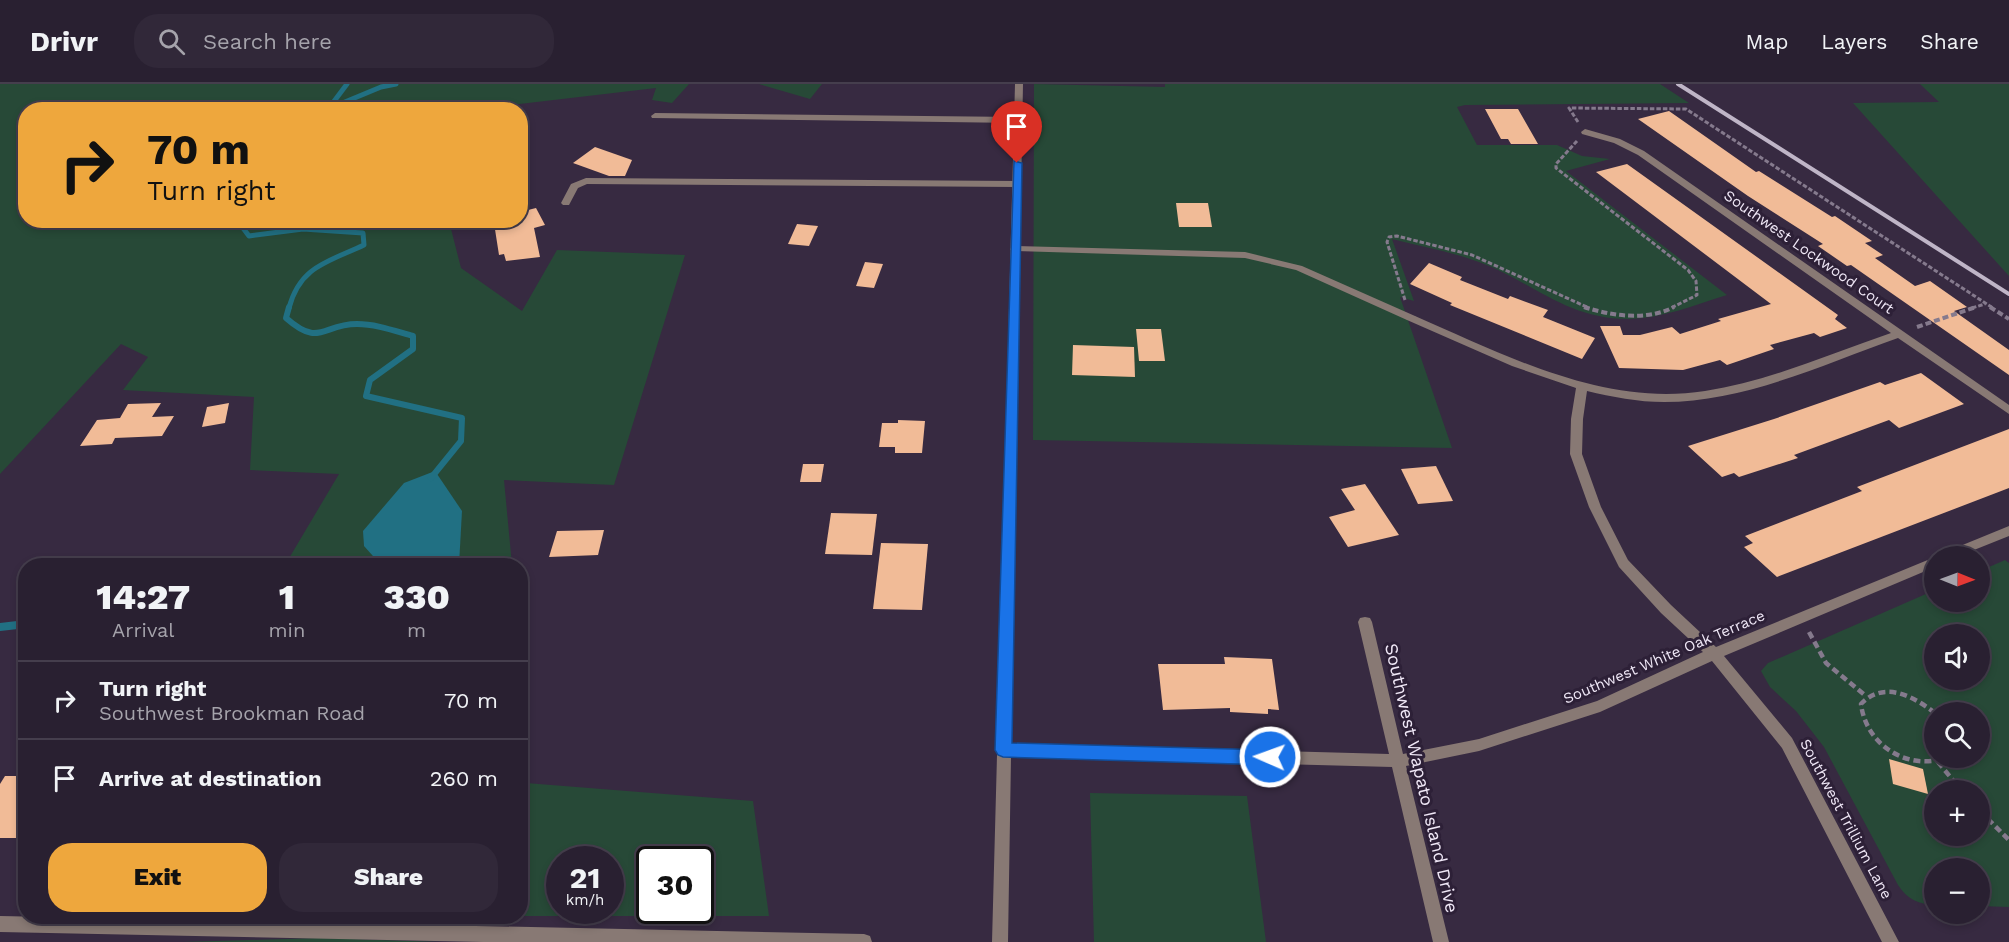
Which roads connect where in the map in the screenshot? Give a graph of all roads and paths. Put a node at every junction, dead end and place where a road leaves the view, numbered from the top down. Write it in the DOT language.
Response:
graph roads {
  1 [pos="1019,84"];
  2 [pos="655,116"];
  3 [pos="1018,120"];
  4 [pos="1586,132"];
  5 [pos="1017,184"];
  6 [pos="566,203"];
  7 [pos="1015,249"];
  8 [pos="1985,304"];
  9 [pos="1411,318"];
  10 [pos="2009,320"];
  11 [pos="1899,333"];
  12 [pos="1582,387"];
  13 [pos="2009,410"];
  14 [pos="2009,531"];
  15 [pos="1972,546"];
  16 [pos="1924,567"];
  17 [pos="1802,617"];
  18 [pos="1365,622"];
  19 [pos="1714,654"];
  20 [pos="1866,696"];
  21 [pos="1924,706"];
  22 [pos="1003,750"];
  23 [pos="1399,761"];
  24 [pos="1924,761"];
  25 [pos="1943,768"];
  26 [pos="1953,780"];
  27 [pos="1990,820"];
  28 [pos="2009,840"];
  29 [pos="0,924"];
  30 [pos="864,942"];
  31 [pos="1000,942"];
  32 [pos="1441,942"];
  33 [pos="1891,942"];
  1 -- 3 [label="street"];
  2 -- 3 [label="street"];
  3 -- 5 [label="street"];
  4 -- 8 [label="path"];
  4 -- 9 [label="path"];
  4 -- 11 [label="street, Southwest Lockwood Court"];
  5 -- 6 [label="street"];
  5 -- 7 [label="street"];
  7 -- 9 [label="street"];
  7 -- 22 [label="street"];
  8 -- 10 [label="path"];
  8 -- 11 [label="path"];
  9 -- 12 [label="street"];
  11 -- 12 [label="street"];
  11 -- 13 [label="street, Southwest Lockwood Court"];
  12 -- 19 [label="street, Southwest Trillium Lane"];
  14 -- 15 [label="street"];
  16 -- 17 [label="street, Southwest White Oak Terrace"];
  17 -- 19 [label="street, Southwest White Oak Terrace"];
  17 -- 20 [label="path"];
  18 -- 23 [label="street, Southwest Wapato Island Drive"];
  19 -- 23 [label="street, Southwest White Oak Terrace"];
  19 -- 33 [label="street, Southwest Trillium Lane"];
  20 -- 21 [label="path"];
  20 -- 24 [label="path"];
  22 -- 23 [label="street, Southwest White Oak Terrace"];
  22 -- 31 [label="street"];
  23 -- 32 [label="street, Southwest Wapato Island Drive"];
  25 -- 26 [label="path"];
  27 -- 28 [label="path"];
  29 -- 30 [label="street"];
}
